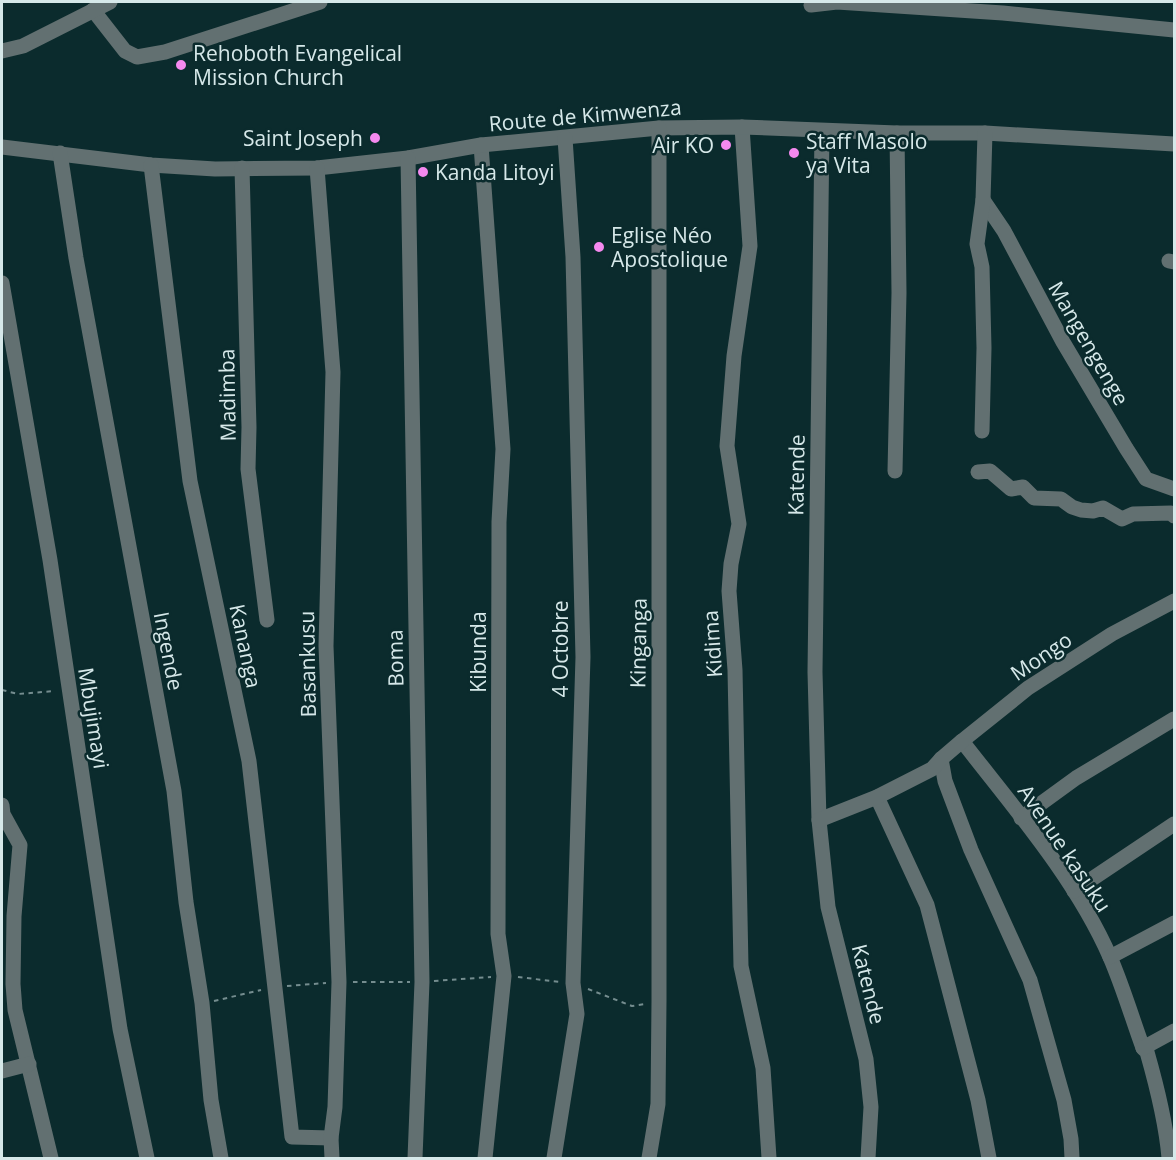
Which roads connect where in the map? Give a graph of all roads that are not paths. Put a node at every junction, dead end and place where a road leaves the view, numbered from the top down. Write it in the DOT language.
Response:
graph roads {
  1 [pos="110,2"];
  2 [pos="320,2"];
  3 [pos="811,5"];
  4 [pos="93,10"];
  5 [pos="1174,30"];
  6 [pos="2,51"];
  7 [pos="742,127"];
  8 [pos="659,128"];
  9 [pos="822,131"];
  10 [pos="897,133"];
  11 [pos="986,133"];
  12 [pos="565,138"];
  13 [pos="1174,144"];
  14 [pos="481,145"];
  15 [pos="2,147"];
  16 [pos="60,153"];
  17 [pos="408,158"];
  18 [pos="151,165"];
  19 [pos="242,168"];
  20 [pos="317,168"];
  21 [pos="983,200"];
  22 [pos="2,283"];
  23 [pos="982,431"];
  24 [pos="895,471"];
  25 [pos="978,472"];
  26 [pos="1174,490"];
  27 [pos="1174,516"];
  28 [pos="1174,601"];
  29 [pos="267,620"];
  30 [pos="1174,719"];
  31 [pos="962,741"];
  32 [pos="941,759"];
  33 [pos="877,797"];
  34 [pos="2,813"];
  35 [pos="1021,818"];
  36 [pos="819,820"];
  37 [pos="1174,824"];
  38 [pos="1074,891"];
  39 [pos="1174,923"];
  40 [pos="1110,957"];
  41 [pos="1174,1031"];
  42 [pos="1143,1048"];
  43 [pos="28,1064"];
  44 [pos="2,1071"];
  45 [pos="1170,1125"];
  46 [pos="331,1138"];
  47 [pos="51,1158"];
  48 [pos="147,1158"];
  49 [pos="221,1158"];
  50 [pos="332,1158"];
  51 [pos="415,1158"];
  52 [pos="485,1158"];
  53 [pos="554,1158"];
  54 [pos="649,1158"];
  55 [pos="769,1158"];
  56 [pos="868,1158"];
  57 [pos="989,1158"];
  58 [pos="1072,1158"];
  59 [pos="1169,1158"];
  1 -- 4 [label="street"];
  2 -- 4 [label="street"];
  3 -- 5 [label="street"];
  4 -- 6 [label="street"];
  7 -- 8 [label="street, Route de Kimwenza"];
  7 -- 9 [label="street, Route de Kimwenza"];
  7 -- 55 [label="street, Kidima"];
  8 -- 12 [label="street, Route de Kimwenza"];
  8 -- 54 [label="street, Kinganga"];
  9 -- 10 [label="street, Route de Kimwenza"];
  9 -- 36 [label="street, Katende"];
  10 -- 11 [label="street, Route de Kimwenza"];
  10 -- 24 [label="street"];
  11 -- 13 [label="street, Route de Kimwenza"];
  11 -- 21 [label="street"];
  12 -- 14 [label="street, Route de Kimwenza"];
  12 -- 53 [label="street, 4 Octobre"];
  14 -- 17 [label="street, Route de Kimwenza"];
  14 -- 52 [label="street, Kibunda"];
  15 -- 16 [label="street, Route de Kimwenza"];
  16 -- 18 [label="street, Route de Kimwenza"];
  16 -- 49 [label="street, Ingende"];
  17 -- 20 [label="street, Route de Kimwenza"];
  17 -- 51 [label="street, Boma"];
  18 -- 19 [label="street, Route de Kimwenza"];
  18 -- 46 [label="street, Kananga"];
  19 -- 20 [label="street, Route de Kimwenza"];
  19 -- 29 [label="street, Madimba"];
  20 -- 46 [label="street, Basankusu"];
  21 -- 23 [label="street"];
  21 -- 26 [label="street, Mangengenge"];
  22 -- 48 [label="street, Mbujimayi"];
  25 -- 27 [label="street"];
  28 -- 31 [label="street, Mongo"];
  30 -- 35 [label="street"];
  31 -- 32 [label="street, Mongo"];
  31 -- 35 [label="street, Avenue kasuku"];
  32 -- 33 [label="street"];
  32 -- 58 [label="street"];
  33 -- 36 [label="street"];
  33 -- 57 [label="street"];
  34 -- 43 [label="street"];
  35 -- 38 [label="street, Avenue kasuku"];
  36 -- 56 [label="street, Katende"];
  37 -- 38 [label="street"];
  38 -- 40 [label="street, Avenue kasuku"];
  39 -- 40 [label="street"];
  40 -- 42 [label="street, Avenue kasuku"];
  41 -- 42 [label="street"];
  42 -- 45 [label="street, Avenue kasuku"];
  43 -- 44 [label="street"];
  43 -- 47 [label="street"];
  45 -- 59 [label="street, Avenue kasuku"];
  46 -- 50 [label="street, Basankusu"];
}
